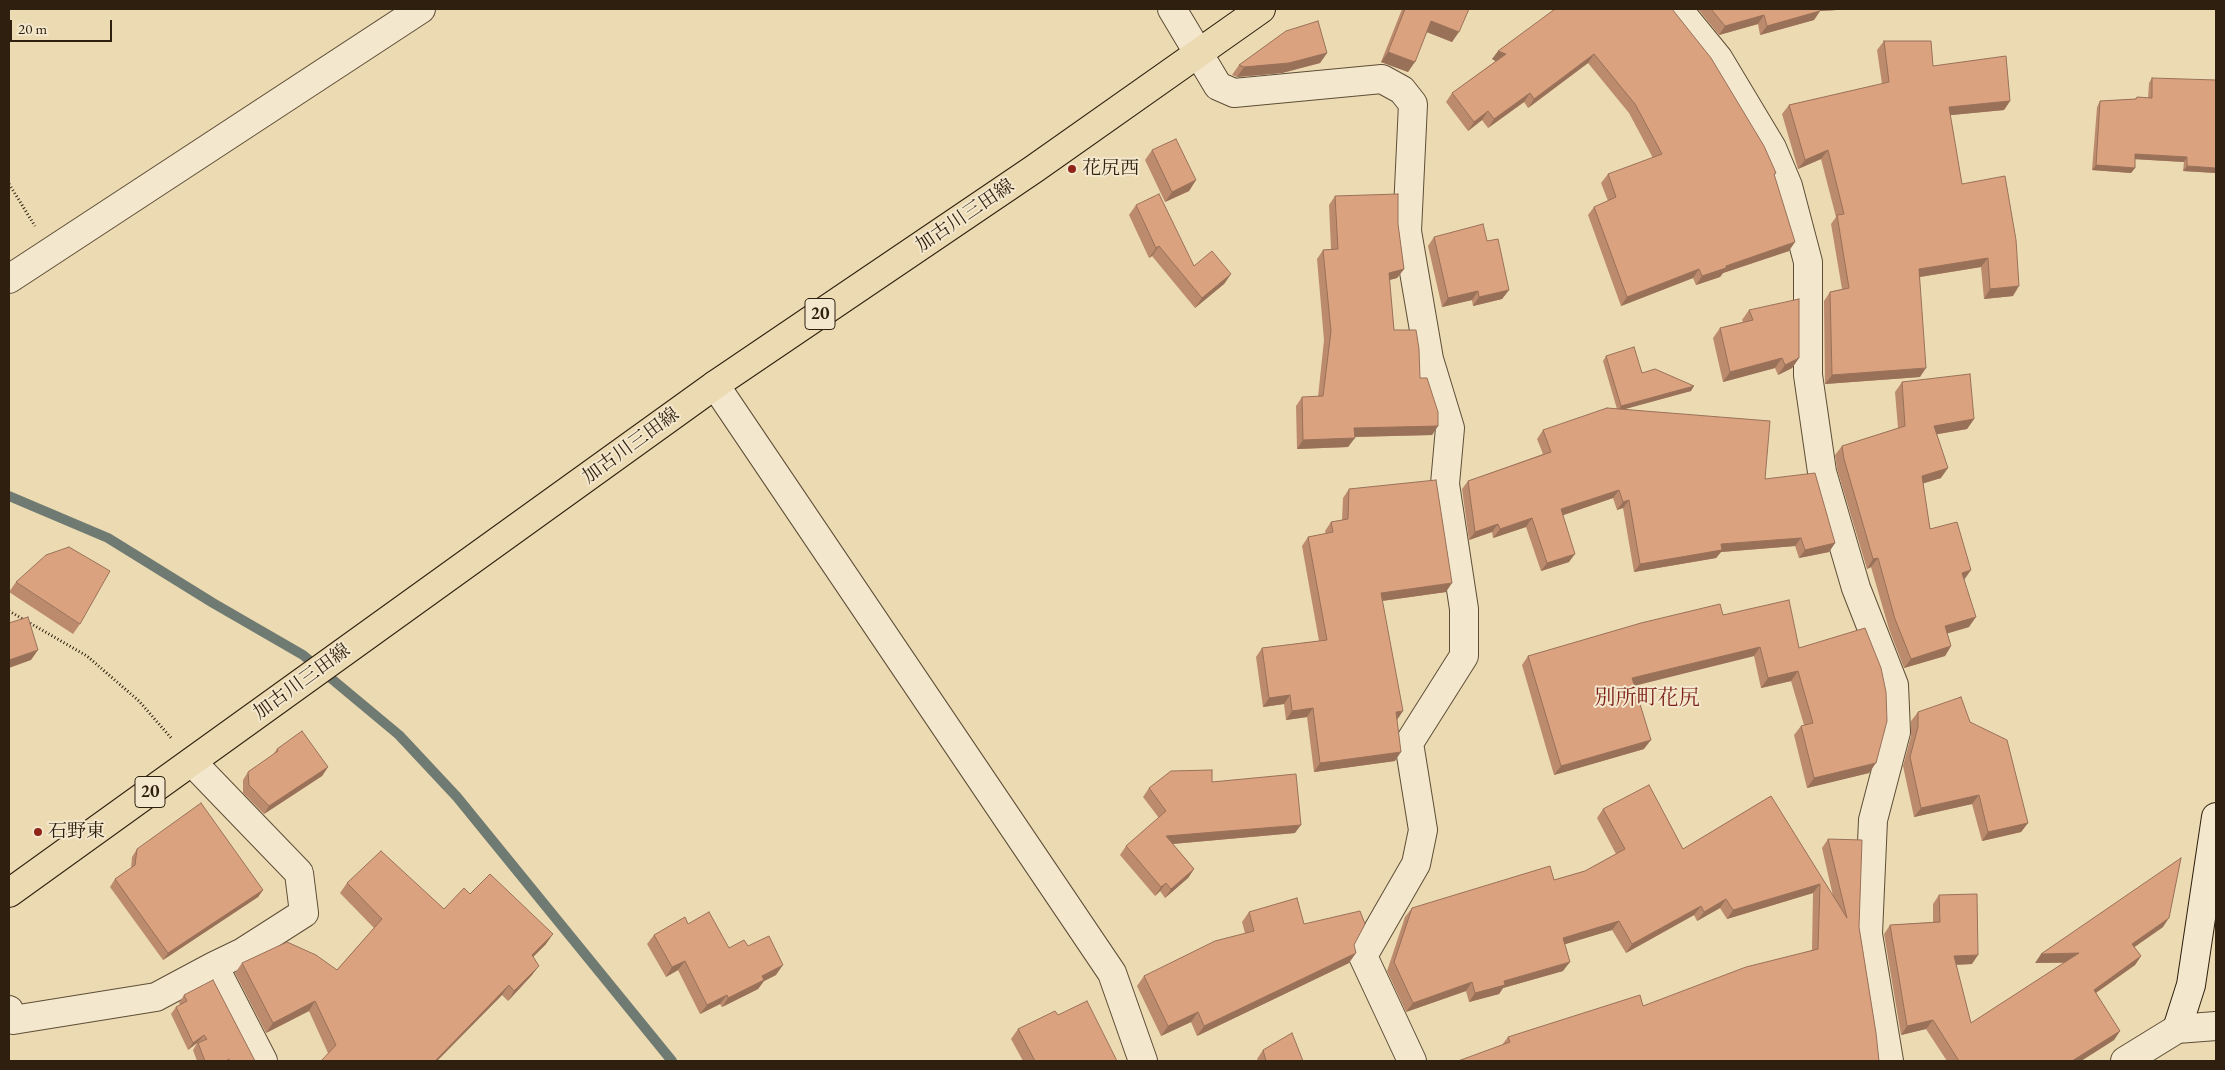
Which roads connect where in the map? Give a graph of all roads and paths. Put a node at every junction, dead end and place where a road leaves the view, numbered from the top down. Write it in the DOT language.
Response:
graph roads {
  1 [pos="421,9"];
  2 [pos="1172,9"];
  3 [pos="1261,9"];
  4 [pos="1678,9"];
  5 [pos="1200,52"];
  6 [pos="9,184"];
  7 [pos="50,250"];
  8 [pos="9,280"];
  9 [pos="715,385"];
  10 [pos="9,611"];
  11 [pos="192,762"];
  12 [pos="2216,817"];
  13 [pos="9,893"];
  14 [pos="214,966"];
  15 [pos="9,1010"];
  16 [pos="2216,1026"];
  17 [pos="2177,1029"];
  18 [pos="263,1061"];
  19 [pos="1144,1061"];
  20 [pos="1412,1061"];
  21 [pos="1889,1061"];
  22 [pos="2125,1061"];
  1 -- 7 [label="street"];
  2 -- 5 [label="street"];
  3 -- 5 [label="main road, 加古川三田線 / 20"];
  4 -- 21 [label="street"];
  5 -- 9 [label="main road, 加古川三田線 / 20"];
  5 -- 20 [label="street"];
  6 -- 7 [label="path"];
  7 -- 8 [label="street"];
  9 -- 11 [label="main road, 加古川三田線 / 20"];
  9 -- 19 [label="street"];
  10 -- 11 [label="path"];
  11 -- 13 [label="main road, 加古川三田線 / 20"];
  11 -- 14 [label="street"];
  12 -- 17 [label="street"];
  14 -- 15 [label="street"];
  14 -- 18 [label="street"];
  16 -- 17 [label="street"];
  17 -- 22 [label="street"];
}
